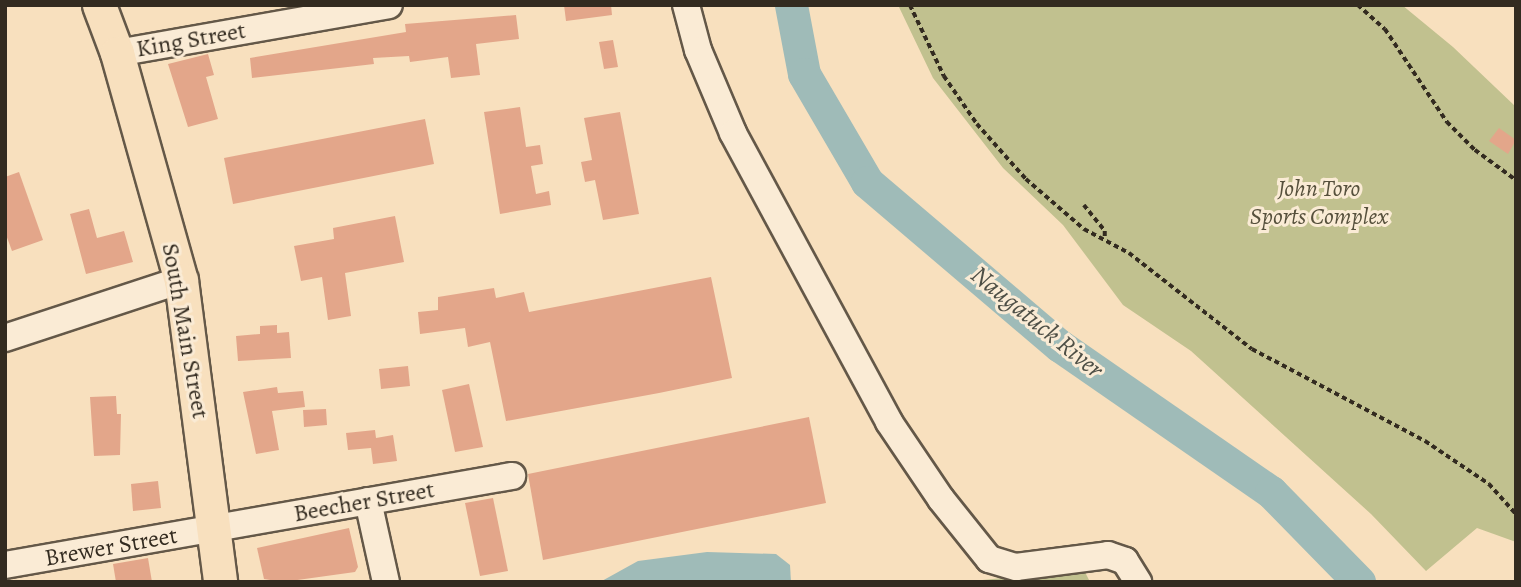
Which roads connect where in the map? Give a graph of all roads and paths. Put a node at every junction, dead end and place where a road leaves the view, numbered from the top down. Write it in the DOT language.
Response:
graph roads {
  1 [pos="99,5"];
  2 [pos="389,5"];
  3 [pos="686,5"];
  4 [pos="911,5"];
  5 [pos="1358,5"];
  6 [pos="117,52"];
  7 [pos="1516,180"];
  8 [pos="1084,205"];
  9 [pos="1105,239"];
  10 [pos="181,280"];
  11 [pos="5,338"];
  12 [pos="512,476"];
  13 [pos="368,501"];
  14 [pos="1516,514"];
  15 [pos="216,528"];
  16 [pos="5,565"];
  17 [pos="220,582"];
  18 [pos="386,582"];
  19 [pos="1138,582"];
  1 -- 6 [label="main road, South Main Street"];
  2 -- 6 [label="street, King Street"];
  3 -- 19 [label="street"];
  4 -- 9 [label="path"];
  5 -- 7 [label="path"];
  6 -- 10 [label="main road, South Main Street"];
  8 -- 9 [label="path"];
  9 -- 14 [label="path"];
  10 -- 11 [label="street"];
  10 -- 15 [label="main road, South Main Street"];
  12 -- 13 [label="street, Beecher Street"];
  13 -- 15 [label="street, Beecher Street"];
  13 -- 18 [label="street"];
  15 -- 16 [label="street, Brewer Street"];
  15 -- 17 [label="main road, South Main Street"];
}
